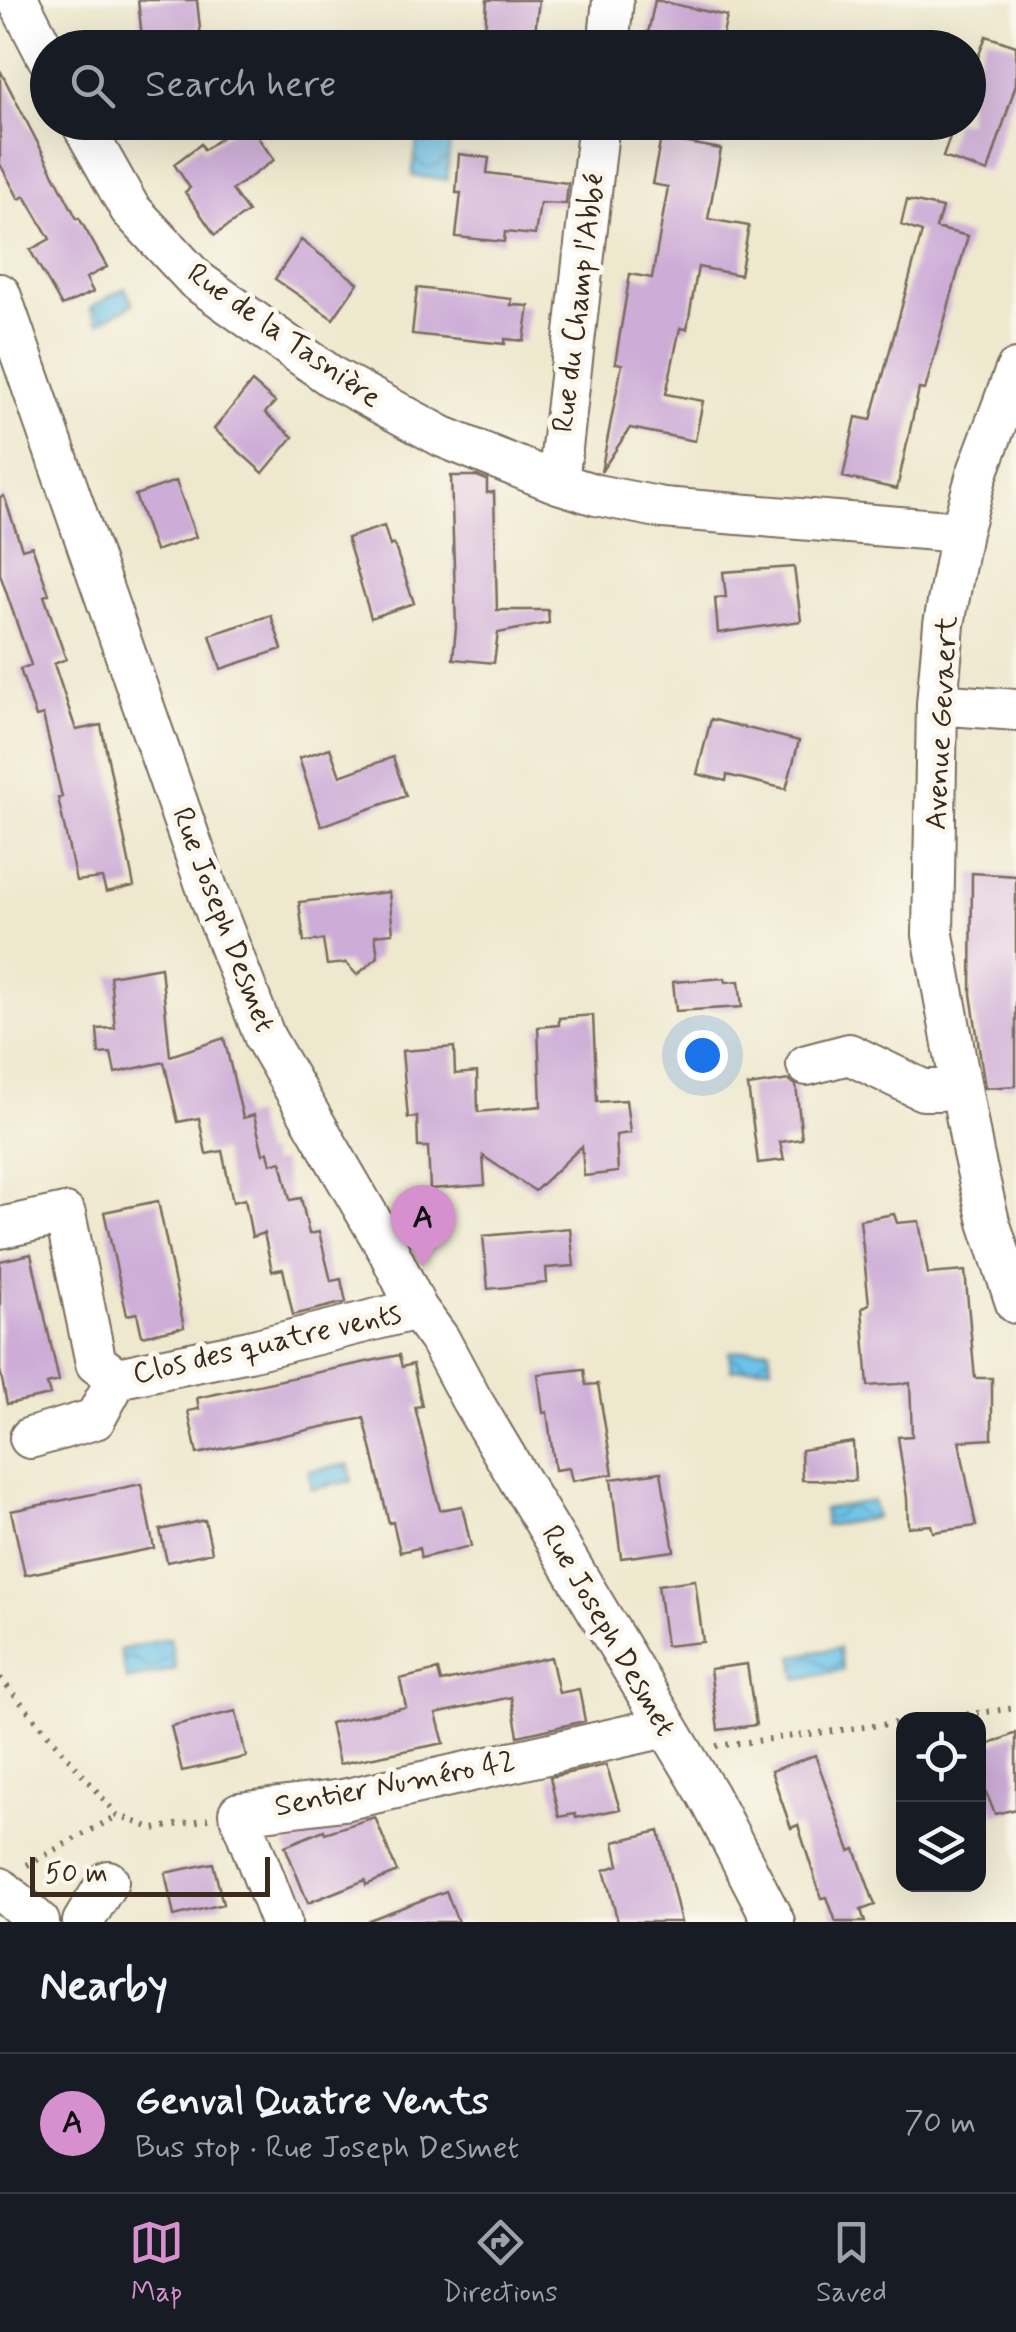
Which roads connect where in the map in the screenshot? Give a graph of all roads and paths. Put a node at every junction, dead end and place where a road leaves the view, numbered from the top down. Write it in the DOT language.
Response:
graph roads {
  1 [pos="18,0"];
  2 [pos="613,0"];
  3 [pos="34,30"];
  4 [pos="610,30"];
  5 [pos="91,140"];
  6 [pos="597,140"];
  7 [pos="0,294"];
  8 [pos="1016,370"];
  9 [pos="558,484"];
  10 [pos="960,532"];
  11 [pos="937,704"];
  12 [pos="1016,710"];
  13 [pos="807,1065"];
  14 [pos="958,1084"];
  15 [pos="0,1228"];
  16 [pos="1016,1303"];
  17 [pos="417,1309"];
  18 [pos="117,1378"];
  19 [pos="30,1438"];
  20 [pos="0,1678"];
  21 [pos="1016,1708"];
  22 [pos="986,1712"];
  23 [pos="896,1723"];
  24 [pos="672,1739"];
  25 [pos="239,1812"];
  26 [pos="117,1816"];
  27 [pos="8,1879"];
  28 [pos="108,1881"];
  29 [pos="40,1922"];
  30 [pos="84,1922"];
  31 [pos="281,1922"];
  32 [pos="774,1922"];
  1 -- 3 [label="street"];
  2 -- 4 [label="street"];
  5 -- 9 [label="street, Rue de la Tasnière"];
  6 -- 9 [label="street, Rue du Champ l'Abbé"];
  7 -- 17 [label="street, Rue Joseph Desmet"];
  8 -- 10 [label="street, Avenue Gevaert"];
  9 -- 10 [label="street, Rue de la Tasnière"];
  10 -- 11 [label="street, Avenue Gevaert"];
  11 -- 12 [label="street"];
  11 -- 14 [label="street, Avenue Gevaert"];
  13 -- 14 [label="street"];
  14 -- 16 [label="street, Avenue Gevaert"];
  15 -- 18 [label="street, Clos des quatre vents"];
  17 -- 18 [label="street, Clos des quatre vents"];
  17 -- 24 [label="street, Rue Joseph Desmet"];
  18 -- 19 [label="street, Clos des quatre vents"];
  20 -- 26 [label="path"];
  21 -- 22 [label="path"];
  23 -- 24 [label="path"];
  24 -- 25 [label="street, Sentier Numéro 42"];
  24 -- 32 [label="street, Rue Joseph Desmet"];
  25 -- 26 [label="path"];
  25 -- 31 [label="street, Sentier Numéro 42"];
  26 -- 27 [label="path"];
  27 -- 29 [label="street"];
  28 -- 30 [label="street"];
}
